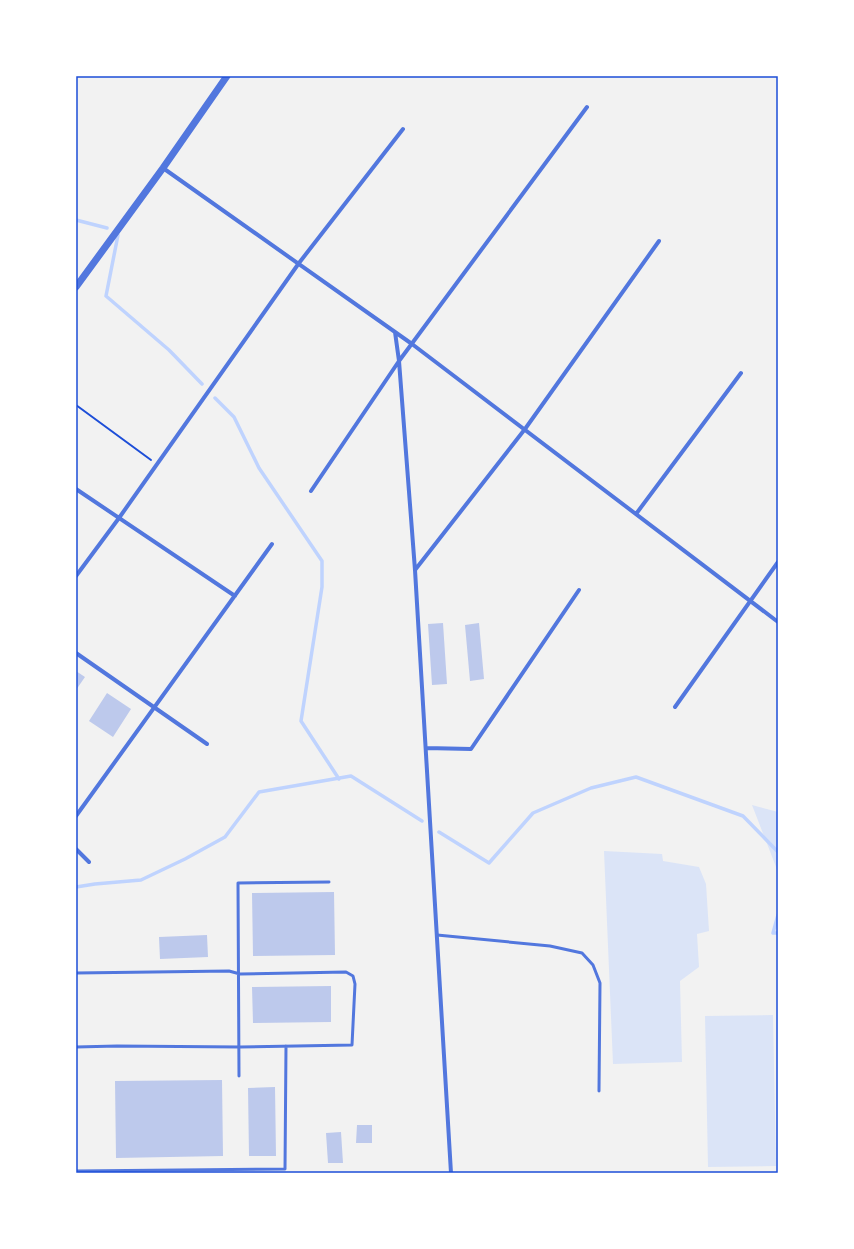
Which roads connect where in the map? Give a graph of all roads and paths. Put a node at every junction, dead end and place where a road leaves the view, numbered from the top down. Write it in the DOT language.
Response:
graph roads {
  1 [pos="227,76"];
  2 [pos="587,107"];
  3 [pos="403,129"];
  4 [pos="163,168"];
  5 [pos="659,241"];
  6 [pos="299,263"];
  7 [pos="76,287"];
  8 [pos="395,332"];
  9 [pos="412,344"];
  10 [pos="399,361"];
  11 [pos="741,373"];
  12 [pos="76,405"];
  13 [pos="525,429"];
  14 [pos="157,465"];
  15 [pos="76,489"];
  16 [pos="311,491"];
  17 [pos="636,514"];
  18 [pos="119,518"];
  19 [pos="272,544"];
  20 [pos="778,562"];
  21 [pos="415,570"];
  22 [pos="76,576"];
  23 [pos="579,590"];
  24 [pos="235,596"];
  25 [pos="750,600"];
  26 [pos="778,622"];
  27 [pos="76,653"];
  28 [pos="675,707"];
  29 [pos="155,709"];
  30 [pos="207,744"];
  31 [pos="426,748"];
  32 [pos="76,816"];
  33 [pos="76,850"];
  34 [pos="89,862"];
  35 [pos="329,882"];
  36 [pos="437,935"];
  37 [pos="76,973"];
  38 [pos="240,974"];
  39 [pos="286,1046"];
  40 [pos="76,1047"];
  41 [pos="240,1047"];
  42 [pos="240,1076"];
  43 [pos="599,1091"];
  44 [pos="76,1171"];
  45 [pos="451,1173"];
  1 -- 4 [label="street"];
  2 -- 9 [label="street"];
  3 -- 6 [label="street"];
  4 -- 6 [label="street"];
  4 -- 7 [label="street"];
  5 -- 13 [label="street"];
  6 -- 8 [label="street"];
  6 -- 14 [label="street"];
  8 -- 9 [label="street"];
  8 -- 10 [label="street"];
  9 -- 10 [label="street"];
  9 -- 13 [label="street"];
  10 -- 16 [label="street"];
  10 -- 21 [label="street"];
  11 -- 17 [label="street"];
  12 -- 14 [label="path"];
  13 -- 17 [label="street"];
  13 -- 21 [label="street"];
  14 -- 18 [label="street"];
  15 -- 18 [label="street"];
  17 -- 25 [label="street"];
  18 -- 22 [label="street"];
  18 -- 24 [label="street"];
  19 -- 24 [label="street"];
  20 -- 25 [label="street"];
  21 -- 31 [label="street"];
  23 -- 31 [label="street"];
  24 -- 29 [label="street"];
  25 -- 26 [label="street"];
  25 -- 28 [label="street"];
  27 -- 29 [label="street"];
  29 -- 30 [label="street"];
  29 -- 32 [label="street"];
  31 -- 36 [label="street"];
  33 -- 34 [label="street"];
  35 -- 38 [label="lane"];
  36 -- 43 [label="lane"];
  36 -- 45 [label="street"];
  37 -- 38 [label="lane"];
  38 -- 39 [label="lane"];
  38 -- 41 [label="lane"];
  39 -- 41 [label="lane"];
  39 -- 44 [label="lane"];
  40 -- 41 [label="lane"];
  41 -- 42 [label="lane"];
}
